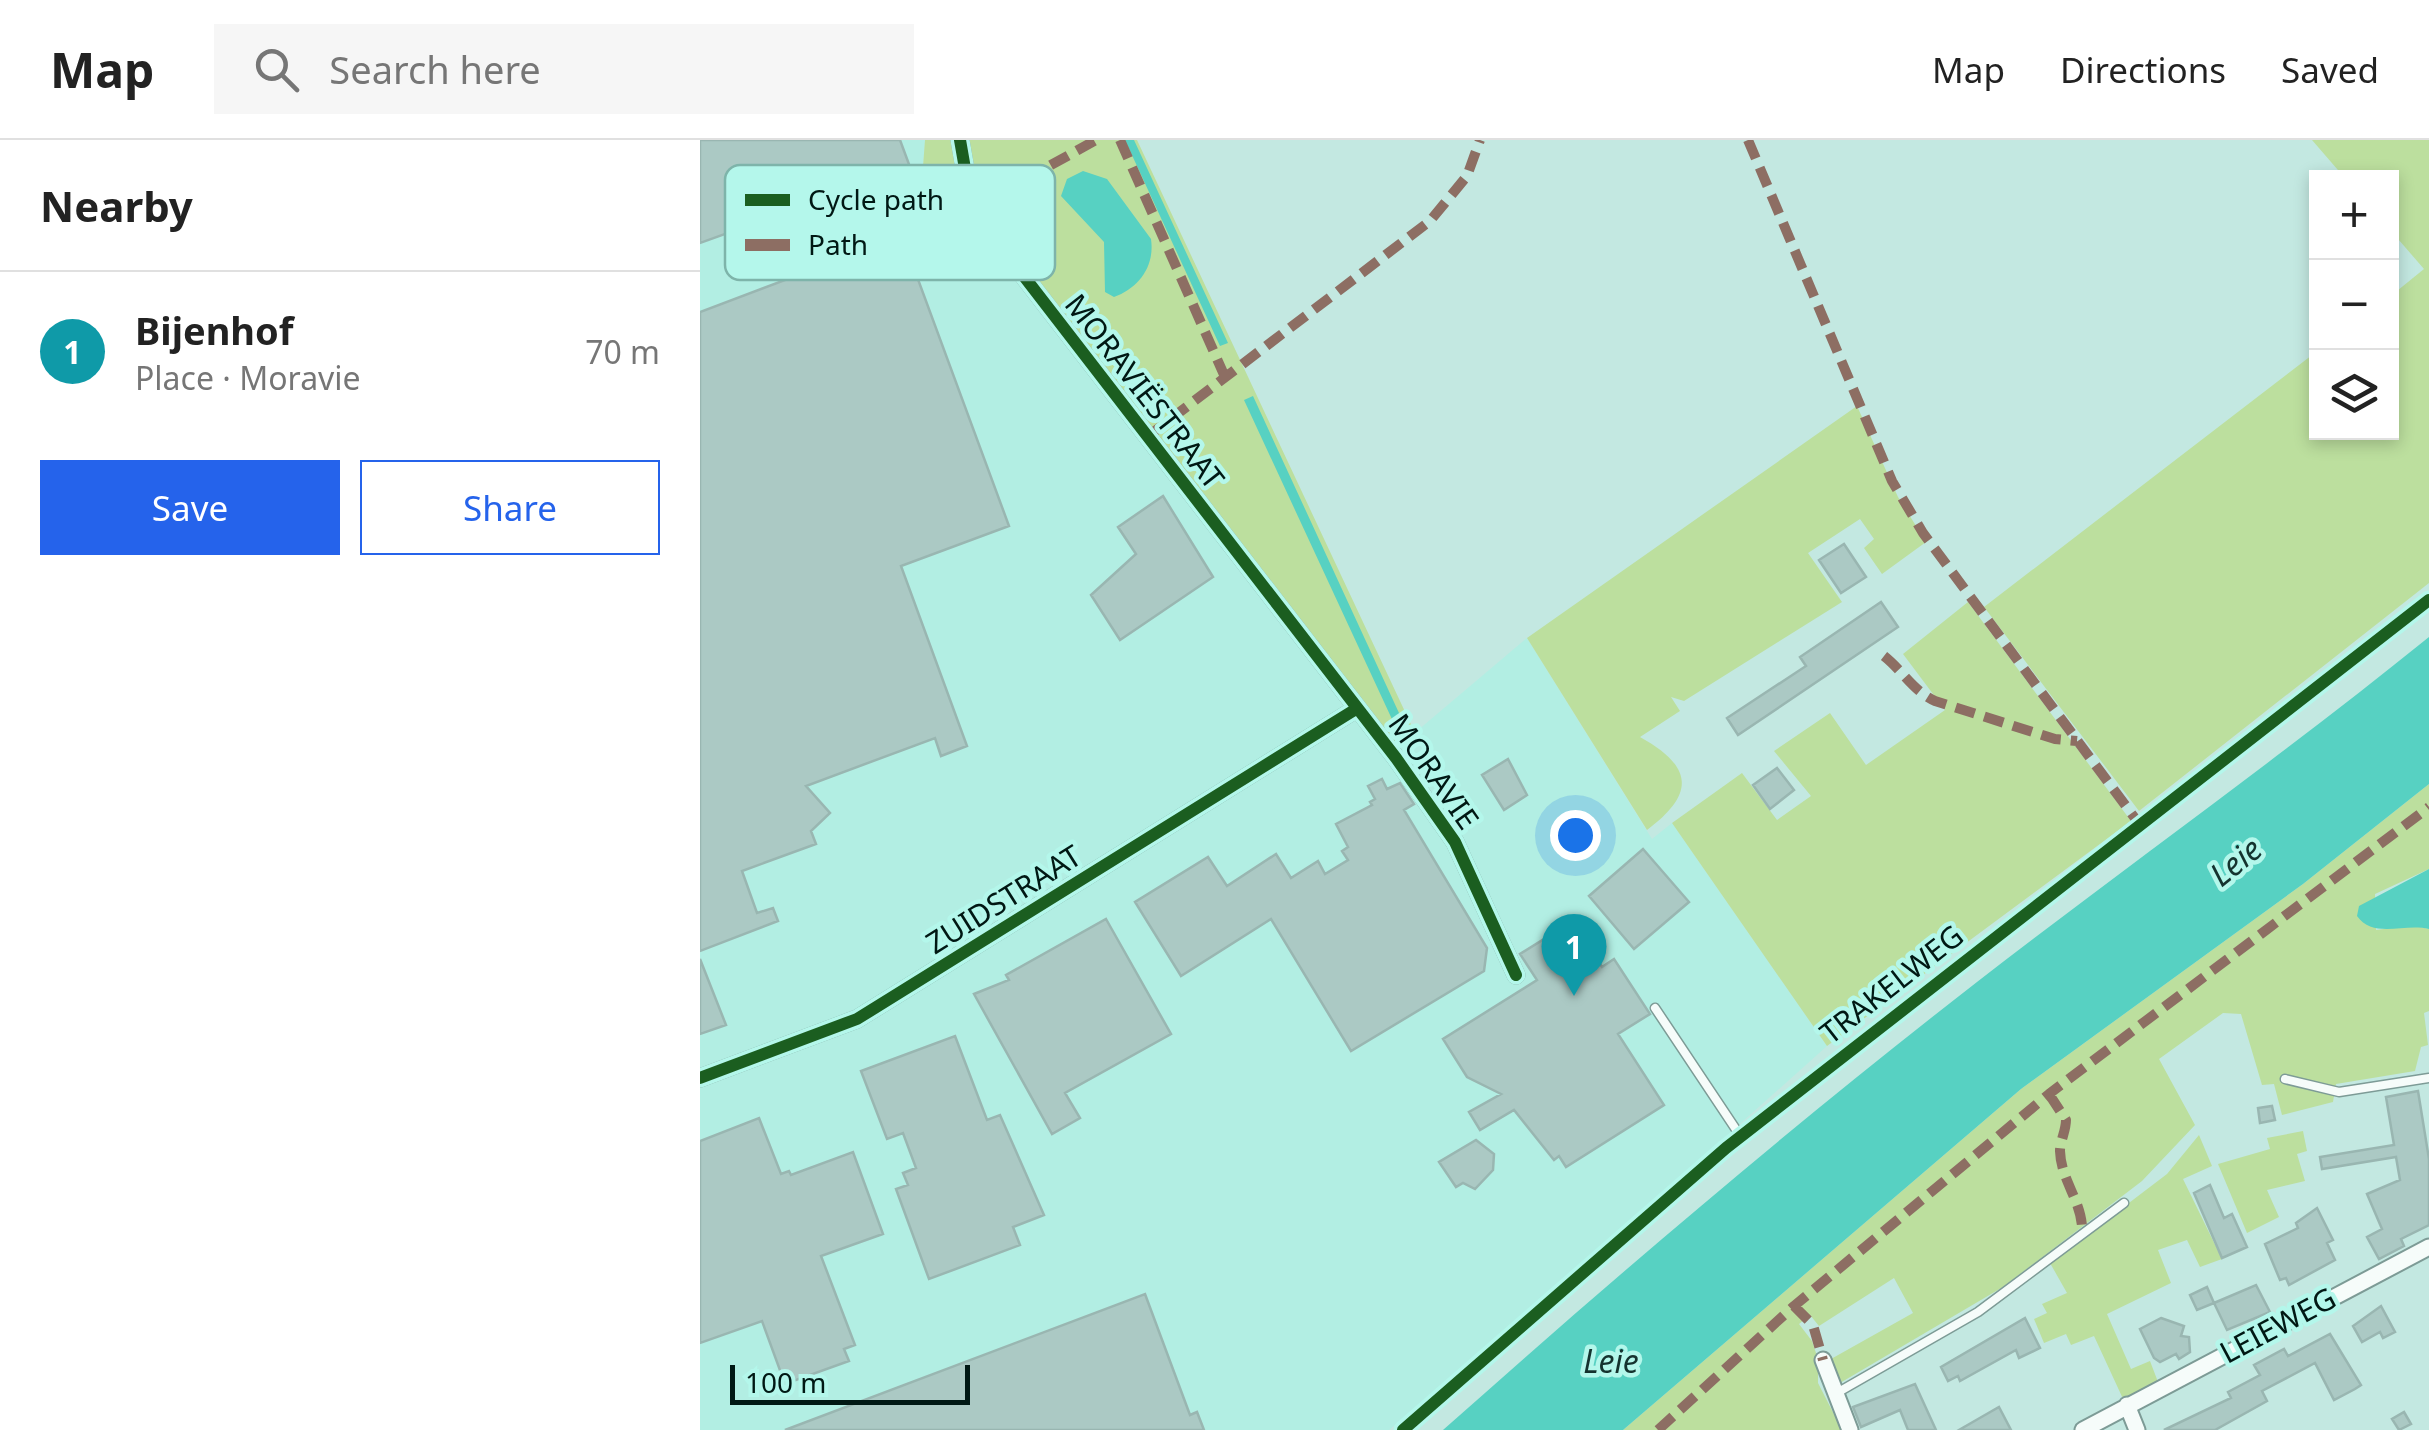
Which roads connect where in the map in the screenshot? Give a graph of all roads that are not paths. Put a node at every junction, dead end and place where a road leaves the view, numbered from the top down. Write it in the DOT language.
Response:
graph roads {
  1 [pos="960,140"];
  2 [pos="962,165"];
  3 [pos="1027,280"];
  4 [pos="2429,600"];
  5 [pos="1320,661"];
  6 [pos="1356,708"];
  7 [pos="1318,733"];
  8 [pos="1516,975"];
  9 [pos="1655,1008"];
  10 [pos="700,1078"];
  11 [pos="2429,1078"];
  12 [pos="2285,1079"];
  13 [pos="1741,1136"];
  14 [pos="2124,1203"];
  15 [pos="2429,1248"];
  16 [pos="1822,1360"];
  17 [pos="1836,1394"];
  18 [pos="2127,1405"];
  19 [pos="1403,1430"];
  20 [pos="1850,1430"];
  21 [pos="2082,1430"];
  22 [pos="2137,1430"];
  1 -- 2 [label="street, MORAVIËSTRAAT"];
  3 -- 5 [label="street, MORAVIËSTRAAT"];
  4 -- 13 [label="lane, TRAKELWEG"];
  5 -- 6 [label="street, MORAVIE"];
  6 -- 7 [label="street, MORAVIE"];
  6 -- 8 [label="street, MORAVIE"];
  7 -- 10 [label="street, ZUIDSTRAAT"];
  9 -- 13 [label="lane"];
  11 -- 12 [label="lane"];
  13 -- 19 [label="lane, TRAKELWEG"];
  14 -- 17 [label="lane"];
  15 -- 18 [label="street, LEIEWEG"];
  16 -- 17 [label="street"];
  17 -- 20 [label="street"];
  18 -- 21 [label="street, LEIEWEG"];
  18 -- 22 [label="street"];
}
